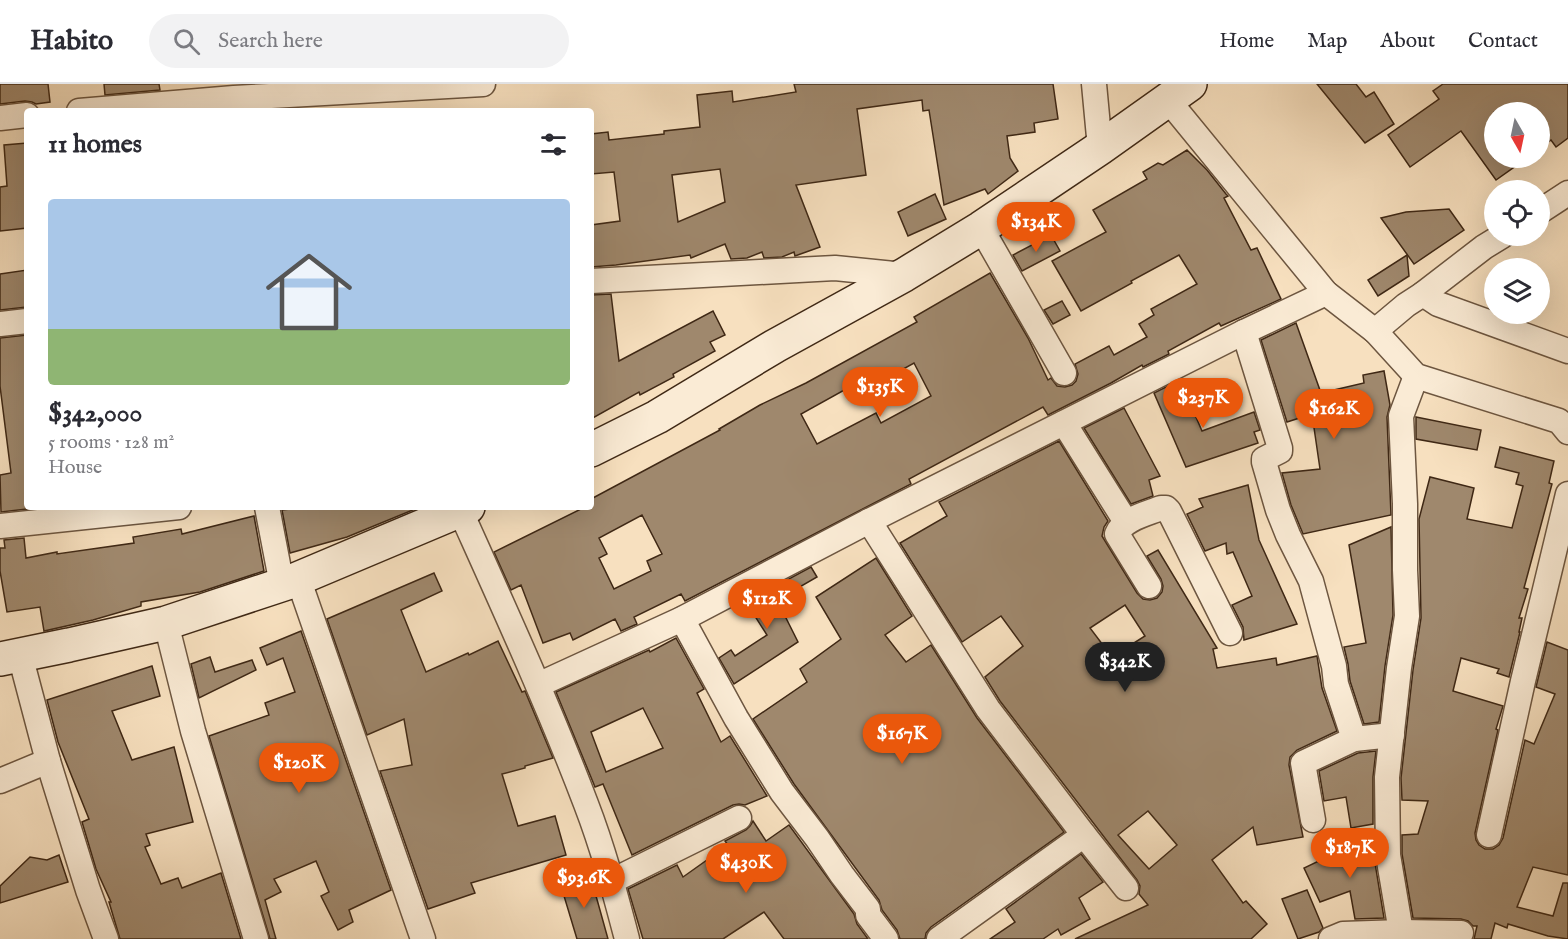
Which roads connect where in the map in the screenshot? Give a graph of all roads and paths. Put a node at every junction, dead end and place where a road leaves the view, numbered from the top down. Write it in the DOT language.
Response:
graph roads {
  1 [pos="483,84"];
  2 [pos="1094,84"];
  3 [pos="1179,92"];
  4 [pos="234,98"];
  5 [pos="115,108"];
  6 [pos="24,116"];
  7 [pos="0,118"];
  8 [pos="1100,148"];
  9 [pos="1568,193"];
  10 [pos="1550,205"];
  11 [pos="981,228"];
  12 [pos="1486,246"];
  13 [pos="904,275"];
  14 [pos="594,281"];
  15 [pos="1326,293"];
  16 [pos="1423,294"];
  17 [pos="24,321"];
  18 [pos="0,324"];
  19 [pos="1375,331"];
  20 [pos="1244,332"];
  21 [pos="1568,351"];
  22 [pos="1064,373"];
  23 [pos="1416,376"];
  24 [pos="1064,423"];
  25 [pos="1568,432"];
  26 [pos="594,448"];
  27 [pos="1568,494"];
  28 [pos="151,510"];
  29 [pos="268,510"];
  30 [pos="462,510"];
  31 [pos="464,510"];
  32 [pos="869,521"];
  33 [pos="1126,522"];
  34 [pos="0,526"];
  35 [pos="290,581"];
  36 [pos="1149,586"];
  37 [pos="682,619"];
  38 [pos="166,623"];
  39 [pos="1230,633"];
  40 [pos="10,657"];
  41 [pos="538,685"];
  42 [pos="1392,735"];
  43 [pos="1354,739"];
  44 [pos="48,761"];
  45 [pos="0,781"];
  46 [pos="739,818"];
  47 [pos="1313,820"];
  48 [pos="1083,835"];
  49 [pos="1489,835"];
  50 [pos="612,880"];
  51 [pos="1126,888"];
  52 [pos="1401,932"];
  53 [pos="1461,933"];
  54 [pos="106,939"];
  55 [pos="256,939"];
  56 [pos="423,939"];
  57 [pos="627,939"];
  58 [pos="886,939"];
  59 [pos="939,939"];
  60 [pos="1331,939"];
  1 -- 4 [label="street"];
  2 -- 8 [label="street"];
  3 -- 8 [label="main road"];
  3 -- 15 [label="street"];
  4 -- 5 [label="street"];
  6 -- 7 [label="street"];
  8 -- 11 [label="main road"];
  9 -- 10 [label="street"];
  11 -- 13 [label="main road"];
  11 -- 22 [label="street"];
  12 -- 16 [label="street"];
  13 -- 14 [label="street"];
  13 -- 26 [label="main road"];
  15 -- 19 [label="street"];
  15 -- 20 [label="street"];
  16 -- 19 [label="street"];
  16 -- 21 [label="street"];
  17 -- 18 [label="street"];
  19 -- 23 [label="street"];
  20 -- 24 [label="street"];
  20 -- 43 [label="street"];
  23 -- 25 [label="street"];
  23 -- 42 [label="street"];
  24 -- 32 [label="street"];
  24 -- 33 [label="street"];
  27 -- 49 [label="street"];
  28 -- 34 [label="street"];
  29 -- 35 [label="street"];
  30 -- 35 [label="main road"];
  31 -- 41 [label="street"];
  32 -- 37 [label="street"];
  32 -- 48 [label="street"];
  33 -- 36 [label="street"];
  33 -- 39 [label="street"];
  35 -- 38 [label="main road"];
  35 -- 56 [label="street"];
  37 -- 41 [label="street"];
  37 -- 58 [label="street"];
  38 -- 40 [label="main road"];
  38 -- 55 [label="street"];
  40 -- 44 [label="street"];
  41 -- 50 [label="street"];
  42 -- 43 [label="street"];
  42 -- 52 [label="street"];
  43 -- 47 [label="street"];
  44 -- 45 [label="street"];
  44 -- 54 [label="street"];
  46 -- 50 [label="street"];
  48 -- 51 [label="street"];
  48 -- 59 [label="street"];
  50 -- 57 [label="street"];
  52 -- 53 [label="street"];
  52 -- 60 [label="street"];
}
